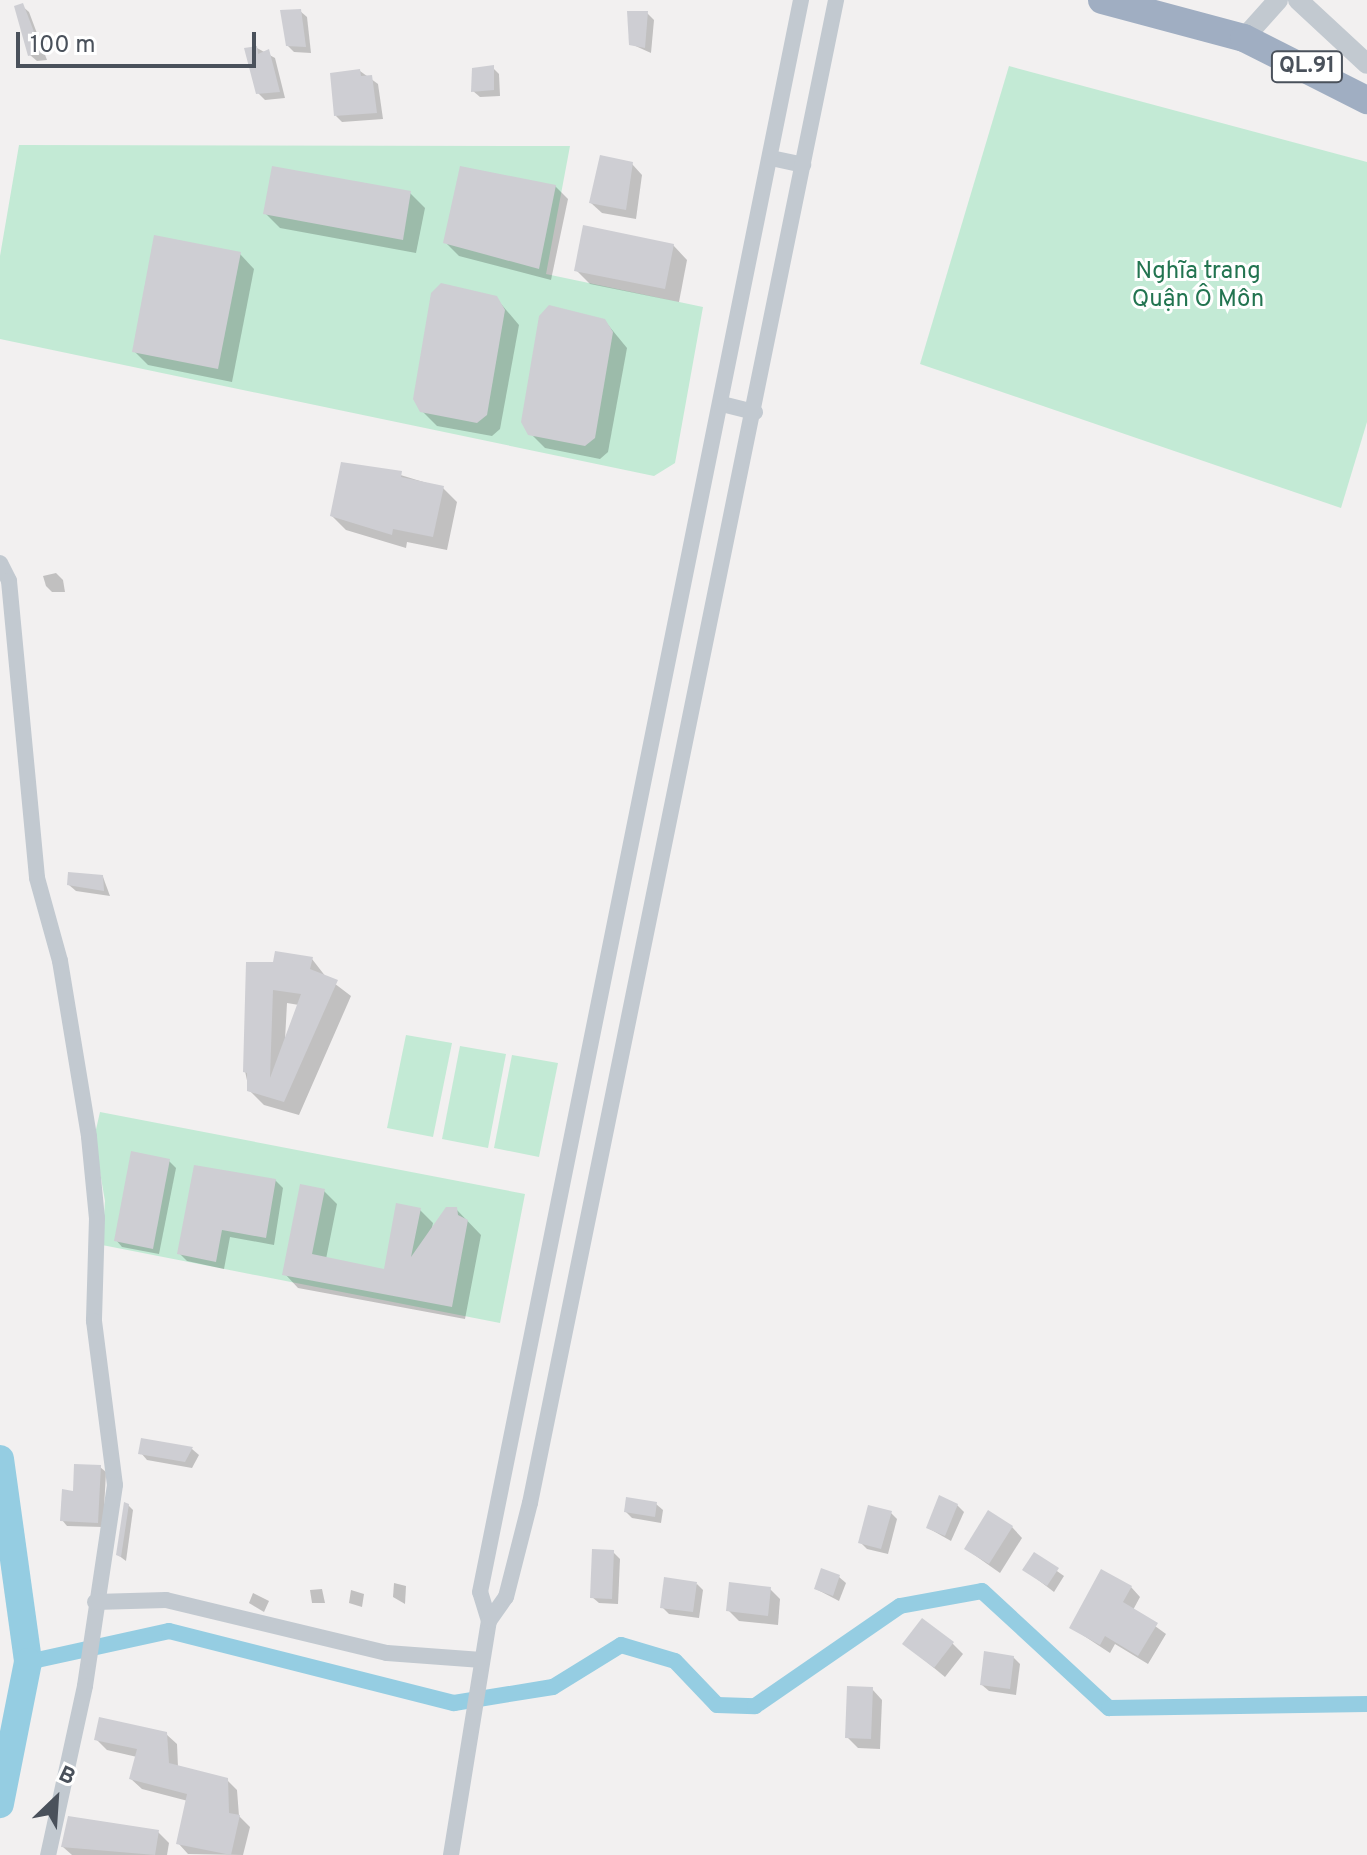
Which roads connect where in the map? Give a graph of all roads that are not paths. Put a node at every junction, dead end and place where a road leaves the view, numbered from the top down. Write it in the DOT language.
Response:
graph roads {
  1 [pos="801,0"];
  2 [pos="836,0"];
  3 [pos="1102,0"];
  4 [pos="1278,0"];
  5 [pos="1298,0"];
  6 [pos="1244,38"];
  7 [pos="1367,64"];
  8 [pos="1367,100"];
  9 [pos="771,158"];
  10 [pos="803,165"];
  11 [pos="722,404"];
  12 [pos="755,412"];
  13 [pos="0,563"];
  14 [pos="635,832"];
  15 [pos="665,838"];
  16 [pos="550,1254"];
  17 [pos="579,1260"];
  18 [pos="94,1606"];
  19 [pos="489,1621"];
  20 [pos="481,1665"];
  21 [pos="48,1855"];
  22 [pos="451,1855"];
  1 -- 9 [label="street"];
  2 -- 10 [label="street"];
  3 -- 6 [label="highway, QL.91"];
  4 -- 6 [label="street"];
  5 -- 7 [label="street"];
  6 -- 8 [label="highway, QL.91"];
  9 -- 10 [label="street"];
  9 -- 11 [label="street"];
  10 -- 12 [label="street"];
  11 -- 12 [label="street"];
  11 -- 14 [label="street"];
  12 -- 15 [label="street"];
  13 -- 18 [label="street"];
  14 -- 15 [label="street"];
  14 -- 16 [label="street"];
  15 -- 17 [label="street"];
  16 -- 17 [label="street"];
  16 -- 19 [label="street"];
  17 -- 19 [label="street"];
  18 -- 20 [label="street"];
  18 -- 21 [label="street"];
  19 -- 20 [label="street"];
  20 -- 22 [label="street"];
}
